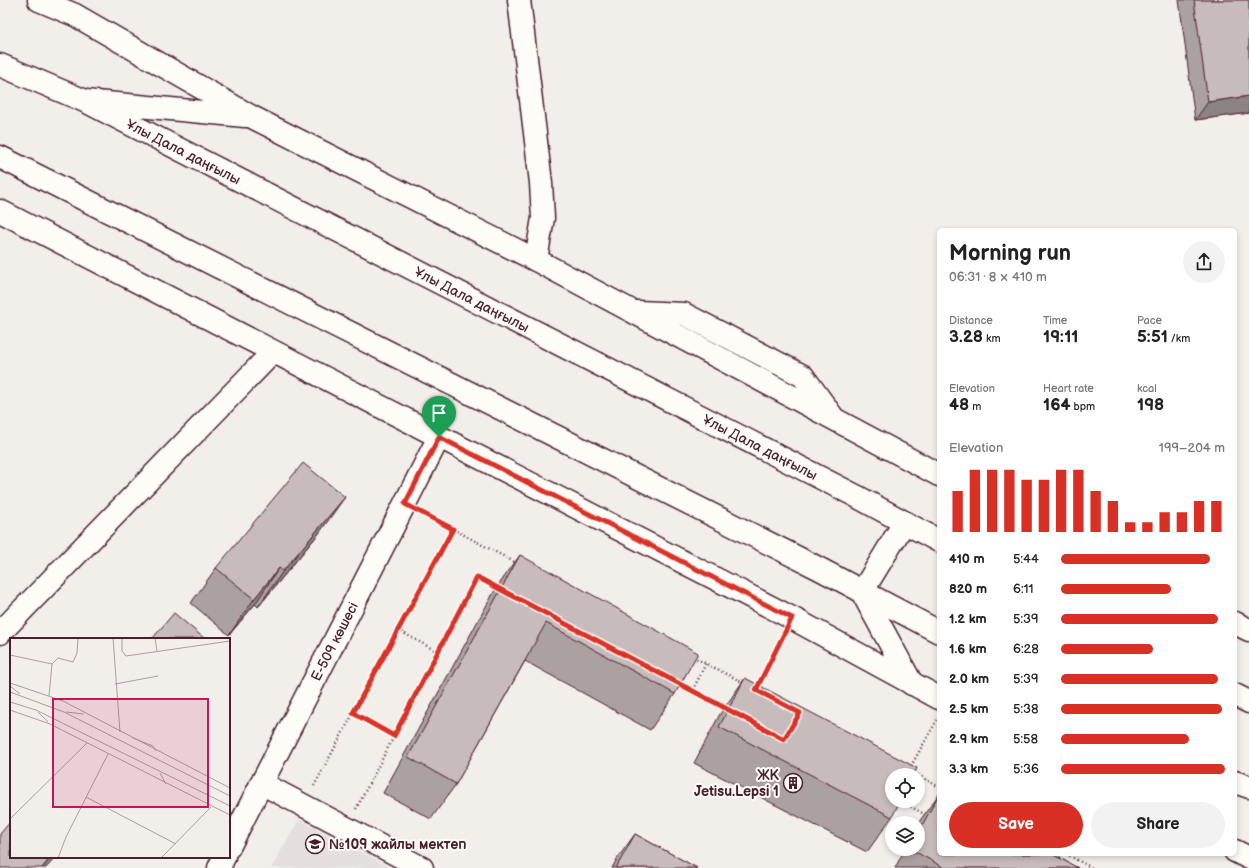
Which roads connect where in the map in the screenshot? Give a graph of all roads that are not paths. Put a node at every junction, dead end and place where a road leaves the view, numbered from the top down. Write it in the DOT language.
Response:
graph roads {
  1 [pos="39,0"];
  2 [pos="519,0"];
  3 [pos="0,65"];
  4 [pos="85,100"];
  5 [pos="252,117"];
  6 [pos="0,157"];
  7 [pos="0,211"];
  8 [pos="536,260"];
  9 [pos="273,352"];
  10 [pos="439,437"];
  11 [pos="937,474"];
  12 [pos="904,523"];
  13 [pos="937,540"];
  14 [pos="862,592"];
  15 [pos="1237,624"];
  16 [pos="1249,630"];
  17 [pos="937,631"];
  18 [pos="0,634"];
  19 [pos="912,684"];
  20 [pos="1237,696"];
  21 [pos="937,697"];
  22 [pos="1249,702"];
  23 [pos="261,783"];
  24 [pos="1237,783"];
  25 [pos="1249,787"];
  26 [pos="230,845"];
  27 [pos="1237,852"];
  28 [pos="224,858"];
  29 [pos="1249,858"];
  30 [pos="219,868"];
  31 [pos="422,868"];
  1 -- 5 [label="street"];
  2 -- 8 [label="street"];
  3 -- 4 [label="street, Ұлы Дала даңғылы"];
  4 -- 5 [label="street"];
  4 -- 12 [label="street, Ұлы Дала даңғылы"];
  5 -- 8 [label="street"];
  6 -- 14 [label="street"];
  7 -- 9 [label="street"];
  8 -- 11 [label="street"];
  9 -- 10 [label="street"];
  9 -- 18 [label="street"];
  10 -- 19 [label="street"];
  10 -- 23 [label="street, Е-509 көшесі"];
  12 -- 13 [label="street, Ұлы Дала даңғылы"];
  12 -- 14 [label="street"];
  14 -- 17 [label="street"];
  14 -- 19 [label="street"];
  15 -- 16 [label="street"];
  19 -- 21 [label="street"];
  20 -- 22 [label="street"];
  23 -- 26 [label="street, Е-509 көшесі"];
  23 -- 31 [label="street"];
  24 -- 25 [label="street"];
  27 -- 29 [label="street"];
  28 -- 30 [label="street"];
}
